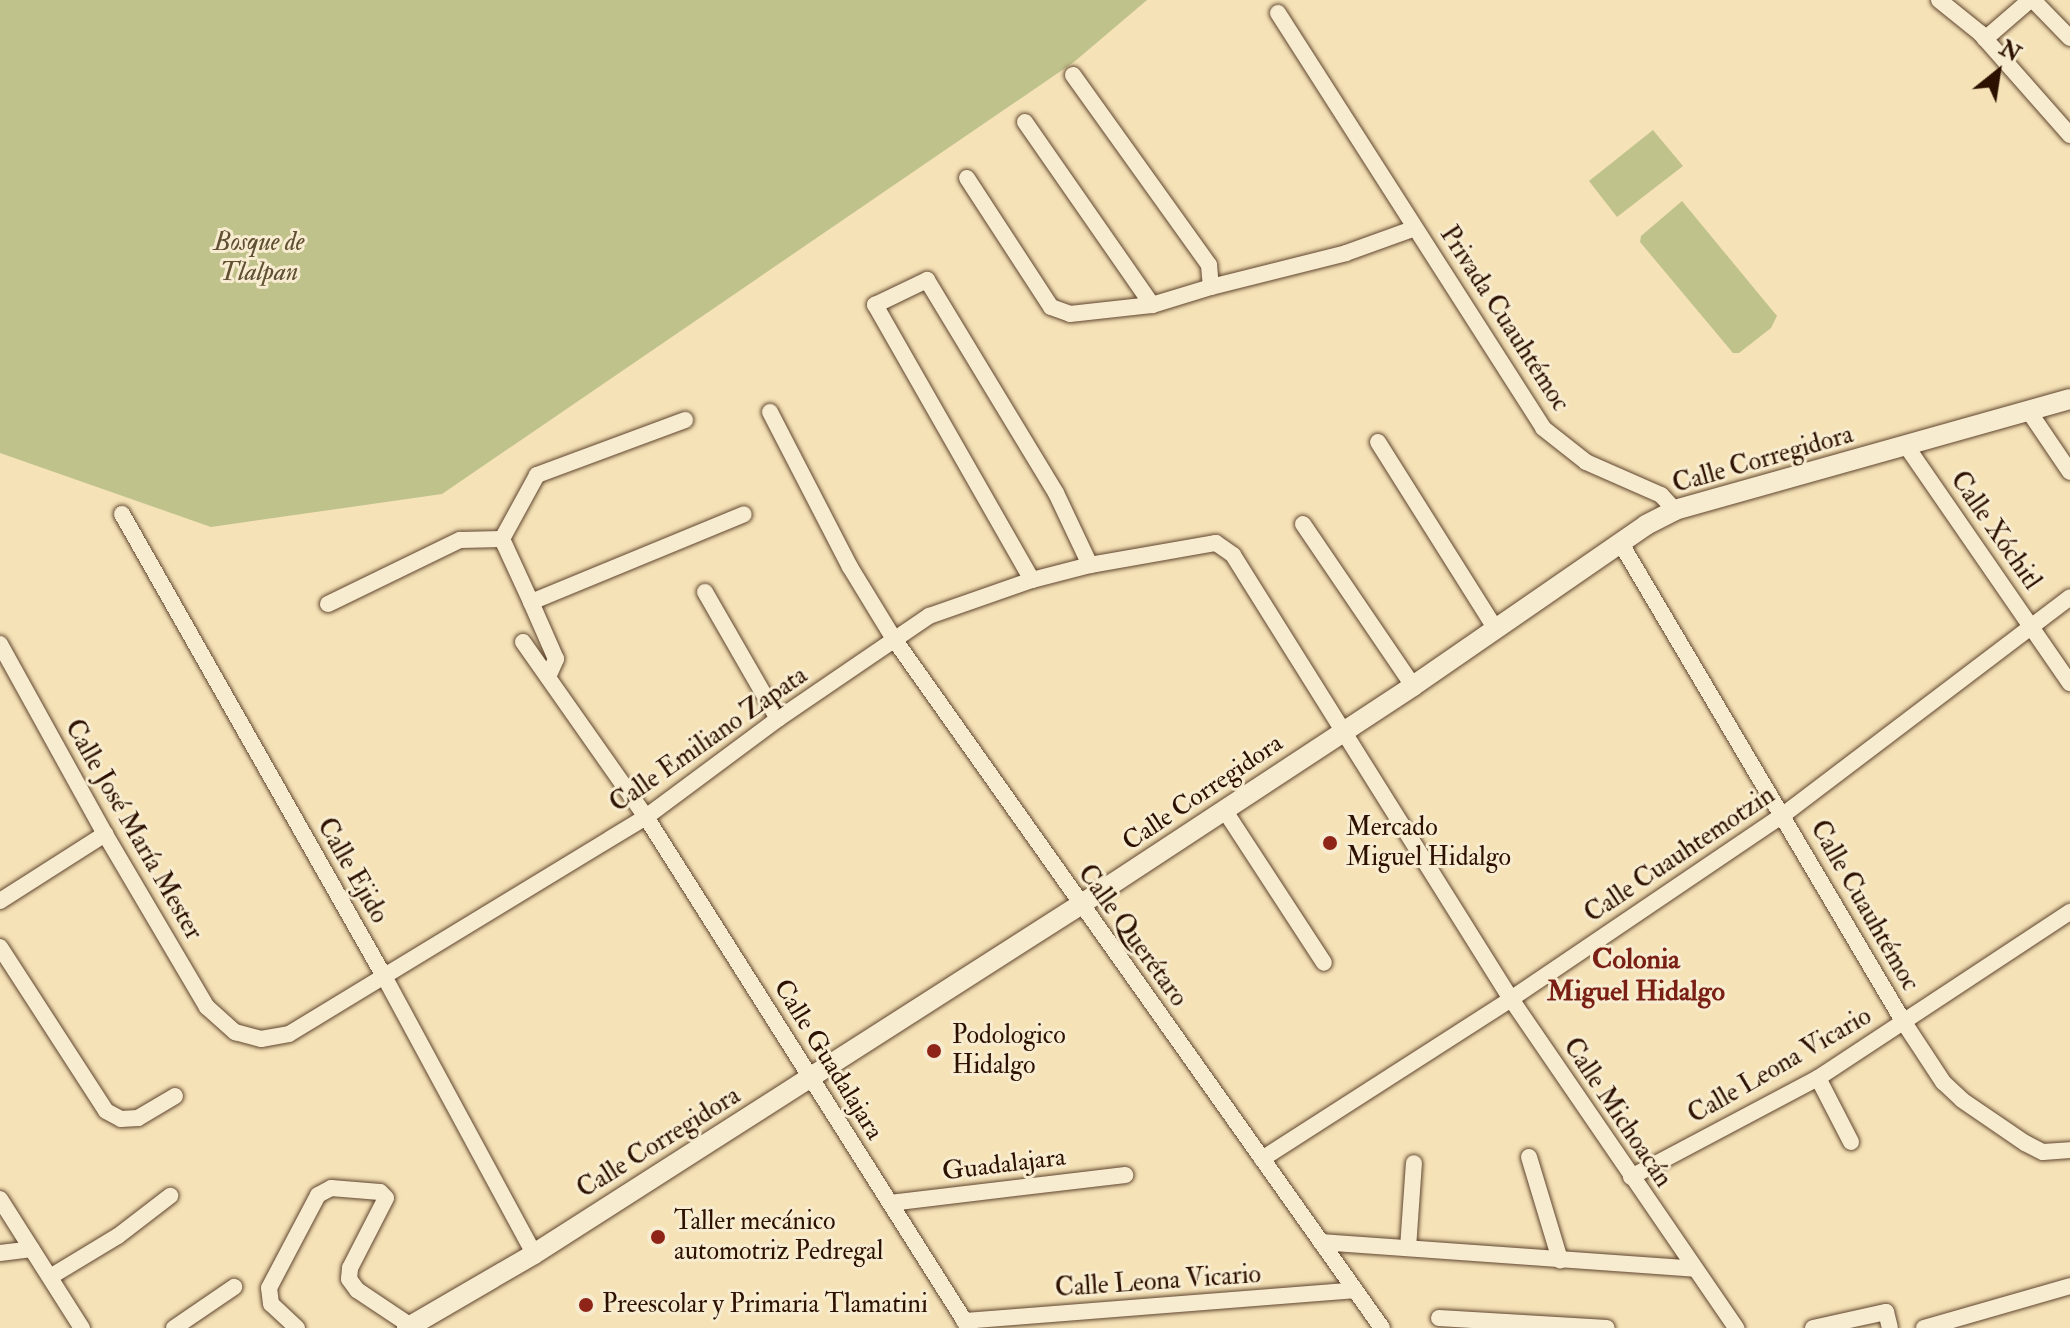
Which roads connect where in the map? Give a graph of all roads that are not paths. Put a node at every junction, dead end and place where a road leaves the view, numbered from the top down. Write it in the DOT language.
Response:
graph roads {
  1 [pos="1939,0"];
  2 [pos="2032,0"];
  3 [pos="1278,13"];
  4 [pos="2070,38"];
  5 [pos="1985,39"];
  6 [pos="1073,75"];
  7 [pos="1025,122"];
  8 [pos="2070,135"];
  9 [pos="967,178"];
  10 [pos="1415,228"];
  11 [pos="1211,287"];
  12 [pos="1152,305"];
  13 [pos="2070,399"];
  14 [pos="770,412"];
  15 [pos="2030,413"];
  16 [pos="685,420"];
  17 [pos="1378,442"];
  18 [pos="1907,447"];
  19 [pos="2070,472"];
  20 [pos="1675,510"];
  21 [pos="122,514"];
  22 [pos="744,514"];
  23 [pos="1303,524"];
  24 [pos="502,539"];
  25 [pos="1620,542"];
  26 [pos="1233,555"];
  27 [pos="1090,565"];
  28 [pos="1032,580"];
  29 [pos="705,592"];
  30 [pos="2070,597"];
  31 [pos="531,602"];
  32 [pos="328,604"];
  33 [pos="2032,624"];
  34 [pos="1495,628"];
  35 [pos="894,639"];
  36 [pos="523,642"];
  37 [pos="0,644"];
  38 [pos="548,677"];
  39 [pos="2070,683"];
  40 [pos="1413,686"];
  41 [pos="778,719"];
  42 [pos="1342,731"];
  43 [pos="1225,811"];
  44 [pos="1783,815"];
  45 [pos="646,817"];
  46 [pos="105,834"];
  47 [pos="0,901"];
  48 [pos="1080,905"];
  49 [pos="2070,912"];
  50 [pos="0,947"];
  51 [pos="1324,963"];
  52 [pos="385,978"];
  53 [pos="1511,999"];
  54 [pos="1903,1021"];
  55 [pos="235,1032"];
  56 [pos="811,1078"];
  57 [pos="1818,1078"];
  58 [pos="175,1096"];
  59 [pos="1851,1142"];
  60 [pos="2070,1150"];
  61 [pos="1529,1157"];
  62 [pos="1262,1159"];
  63 [pos="1414,1163"];
  64 [pos="1125,1175"];
  65 [pos="1631,1177"];
  66 [pos="170,1196"];
  67 [pos="0,1199"];
  68 [pos="890,1203"];
  69 [pos="1321,1242"];
  70 [pos="1408,1248"];
  71 [pos="32,1249"];
  72 [pos="0,1253"];
  73 [pos="534,1254"];
  74 [pos="1560,1260"];
  75 [pos="1694,1269"];
  76 [pos="50,1277"];
  77 [pos="2070,1286"];
  78 [pos="234,1287"];
  79 [pos="1355,1290"];
  80 [pos="1439,1318"];
  81 [pos="966,1324"];
  82 [pos="409,1327"];
  83 [pos="82,1328"];
  84 [pos="174,1328"];
  85 [pos="297,1328"];
  86 [pos="1382,1328"];
  87 [pos="1607,1328"];
  88 [pos="1736,1328"];
  89 [pos="1813,1328"];
  90 [pos="1890,1328"];
  91 [pos="1924,1328"];
  1 -- 5 [label="street"];
  2 -- 4 [label="street"];
  2 -- 5 [label="street"];
  3 -- 10 [label="street, Privada Cuauhtémoc"];
  5 -- 8 [label="street"];
  6 -- 11 [label="street"];
  7 -- 12 [label="street"];
  9 -- 12 [label="street, Privada Cuauhtémoc"];
  10 -- 11 [label="street, Privada Cuauhtémoc"];
  10 -- 20 [label="street, Privada Cuauhtémoc"];
  11 -- 12 [label="street, Privada Cuauhtémoc"];
  13 -- 15 [label="street, Calle Corregidora"];
  14 -- 35 [label="street, Calle Querétaro"];
  15 -- 18 [label="street, Calle Corregidora"];
  15 -- 19 [label="street"];
  16 -- 24 [label="street"];
  17 -- 34 [label="street"];
  18 -- 20 [label="street, Calle Corregidora"];
  18 -- 33 [label="street, Calle Xóchitl"];
  20 -- 25 [label="street, Calle Corregidora"];
  21 -- 52 [label="street, Calle Ejido"];
  22 -- 31 [label="street"];
  23 -- 40 [label="street"];
  24 -- 31 [label="street"];
  24 -- 32 [label="street"];
  25 -- 34 [label="street, Calle Corregidora"];
  25 -- 44 [label="street, Calle Cuauhtémoc"];
  26 -- 27 [label="street, Calle Emiliano Zapata"];
  26 -- 42 [label="street, Calle Michoacán"];
  27 -- 28 [label="street, Calle Emiliano Zapata"];
  27 -- 28 [label="street"];
  28 -- 35 [label="street, Calle Emiliano Zapata"];
  29 -- 41 [label="street"];
  30 -- 33 [label="street, Calle Cuauhtemotzin"];
  31 -- 38 [label="street"];
  33 -- 39 [label="street, Calle Xóchitl"];
  33 -- 44 [label="street, Calle Cuauhtemotzin"];
  34 -- 40 [label="street, Calle Corregidora"];
  35 -- 41 [label="street, Calle Emiliano Zapata"];
  35 -- 48 [label="street, Calle Querétaro"];
  36 -- 38 [label="street, Calle Guadalajara"];
  37 -- 46 [label="street, Calle José María Mester"];
  38 -- 45 [label="street, Calle Guadalajara"];
  40 -- 42 [label="street, Calle Corregidora"];
  41 -- 45 [label="street, Calle Emiliano Zapata"];
  42 -- 43 [label="street, Calle Corregidora"];
  42 -- 53 [label="street, Calle Michoacán"];
  43 -- 48 [label="street, Calle Corregidora"];
  43 -- 51 [label="street"];
  44 -- 53 [label="street, Calle Cuauhtemotzin"];
  44 -- 54 [label="street, Calle Cuauhtémoc"];
  45 -- 52 [label="street, Calle Emiliano Zapata"];
  45 -- 56 [label="street, Calle Guadalajara"];
  46 -- 47 [label="street"];
  46 -- 55 [label="street, Calle José María Mester"];
  48 -- 56 [label="street, Calle Corregidora"];
  48 -- 62 [label="street, Calle Querétaro"];
  49 -- 54 [label="street, Calle Leona Vicario"];
  50 -- 58 [label="street"];
  52 -- 55 [label="street, Calle Emiliano Zapata"];
  52 -- 73 [label="street, Calle Ejido"];
  53 -- 62 [label="street, Calle Cuauhtemotzin"];
  53 -- 65 [label="street, Calle Michoacán"];
  54 -- 57 [label="street, Calle Leona Vicario"];
  54 -- 60 [label="street, Calle Cuauhtémoc"];
  56 -- 68 [label="street, Calle Guadalajara"];
  56 -- 73 [label="street, Calle Corregidora"];
  57 -- 59 [label="street"];
  57 -- 65 [label="street, Calle Leona Vicario"];
  61 -- 74 [label="street"];
  62 -- 69 [label="street, Calle Querétaro"];
  63 -- 70 [label="street"];
  64 -- 68 [label="street, Guadalajara"];
  65 -- 75 [label="street, Calle Michoacán"];
  66 -- 76 [label="street"];
  67 -- 71 [label="street"];
  68 -- 81 [label="street, Calle Guadalajara"];
  69 -- 70 [label="street"];
  69 -- 79 [label="street, Calle Querétaro"];
  70 -- 74 [label="street"];
  71 -- 72 [label="street"];
  71 -- 76 [label="street"];
  73 -- 82 [label="street, Calle Corregidora"];
  74 -- 75 [label="street"];
  75 -- 88 [label="street, Calle Michoacán"];
  76 -- 83 [label="street"];
  77 -- 91 [label="street"];
  78 -- 84 [label="street"];
  79 -- 81 [label="street, Calle Leona Vicario"];
  79 -- 86 [label="street, Calle Querétaro"];
  80 -- 87 [label="street"];
  82 -- 85 [label="street"];
  89 -- 90 [label="street"];
}
